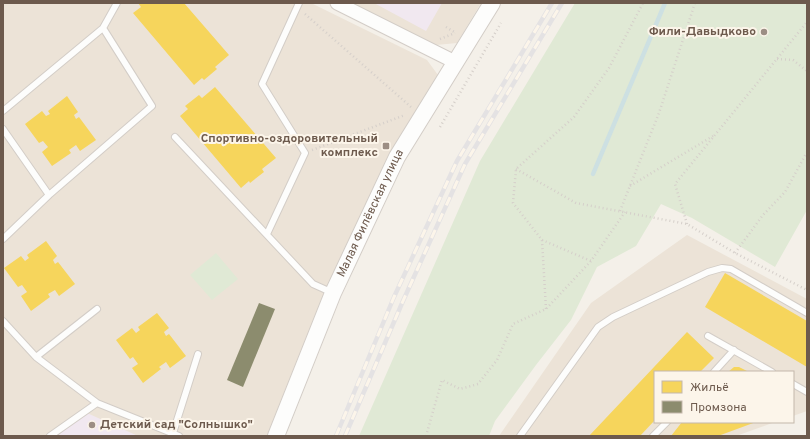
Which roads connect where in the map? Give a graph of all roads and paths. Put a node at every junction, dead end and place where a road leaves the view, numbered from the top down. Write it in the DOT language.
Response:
graph roads {
  1 [pos="117,3"];
  2 [pos="492,3"];
  3 [pos="643,3"];
  4 [pos="695,3"];
  5 [pos="298,5"];
  6 [pos="344,5"];
  7 [pos="807,22"];
  8 [pos="502,23"];
  9 [pos="446,27"];
  10 [pos="103,28"];
  11 [pos="456,32"];
  12 [pos="776,59"];
  13 [pos="455,62"];
  14 [pos="807,71"];
  15 [pos="412,107"];
  16 [pos="3,111"];
  17 [pos="407,114"];
  18 [pos="440,127"];
  19 [pos="3,129"];
  20 [pos="715,134"];
  21 [pos="175,137"];
  22 [pos="807,152"];
  23 [pos="305,153"];
  24 [pos="516,169"];
  25 [pos="630,186"];
  26 [pos="49,195"];
  27 [pos="620,211"];
  28 [pos="625,212"];
  29 [pos="687,224"];
  30 [pos="266,234"];
  31 [pos="3,239"];
  32 [pos="542,240"];
  33 [pos="735,253"];
  34 [pos="591,261"];
  35 [pos="807,290"];
  36 [pos="333,292"];
  37 [pos="98,309"];
  38 [pos="546,309"];
  39 [pos="807,313"];
  40 [pos="3,322"];
  41 [pos="708,336"];
  42 [pos="734,350"];
  43 [pos="198,354"];
  44 [pos="36,357"];
  45 [pos="715,371"];
  46 [pos="770,371"];
  47 [pos="794,385"];
  48 [pos="807,392"];
  49 [pos="97,403"];
  50 [pos="666,423"];
  51 [pos="173,433"];
  52 [pos="50,436"];
  53 [pos="179,436"];
  54 [pos="276,436"];
  55 [pos="426,436"];
  56 [pos="520,436"];
  57 [pos="654,436"];
  1 -- 10 [label="lane"];
  2 -- 13 [label="street, Малая Филёвская улица"];
  3 -- 24 [label="path"];
  4 -- 25 [label="path"];
  5 -- 15 [label="path"];
  5 -- 23 [label="lane"];
  6 -- 13 [label="street"];
  7 -- 12 [label="path"];
  8 -- 18 [label="path"];
  9 -- 11 [label="path"];
  10 -- 16 [label="lane"];
  10 -- 26 [label="lane"];
  12 -- 14 [label="path"];
  12 -- 20 [label="path"];
  13 -- 36 [label="street, Малая Филёвская улица"];
  17 -- 23 [label="path"];
  19 -- 26 [label="lane"];
  20 -- 25 [label="path"];
  20 -- 29 [label="path"];
  21 -- 30 [label="lane"];
  22 -- 33 [label="path"];
  23 -- 30 [label="lane"];
  24 -- 27 [label="path"];
  24 -- 32 [label="path"];
  25 -- 27 [label="path"];
  26 -- 31 [label="lane"];
  27 -- 28 [label="path"];
  28 -- 29 [label="path"];
  28 -- 34 [label="path"];
  29 -- 33 [label="path"];
  30 -- 36 [label="lane"];
  32 -- 34 [label="path"];
  32 -- 38 [label="path"];
  33 -- 35 [label="path"];
  34 -- 38 [label="path"];
  36 -- 54 [label="street, Малая Филёвская улица"];
  37 -- 44 [label="lane"];
  38 -- 55 [label="path"];
  39 -- 56 [label="lane"];
  40 -- 44 [label="lane"];
  41 -- 42 [label="lane"];
  42 -- 45 [label="lane"];
  42 -- 46 [label="lane"];
  43 -- 51 [label="lane"];
  44 -- 49 [label="lane"];
  47 -- 48 [label="lane"];
  49 -- 51 [label="lane"];
  49 -- 52 [label="lane"];
  50 -- 57 [label="lane"];
  51 -- 53 [label="lane"];
}
